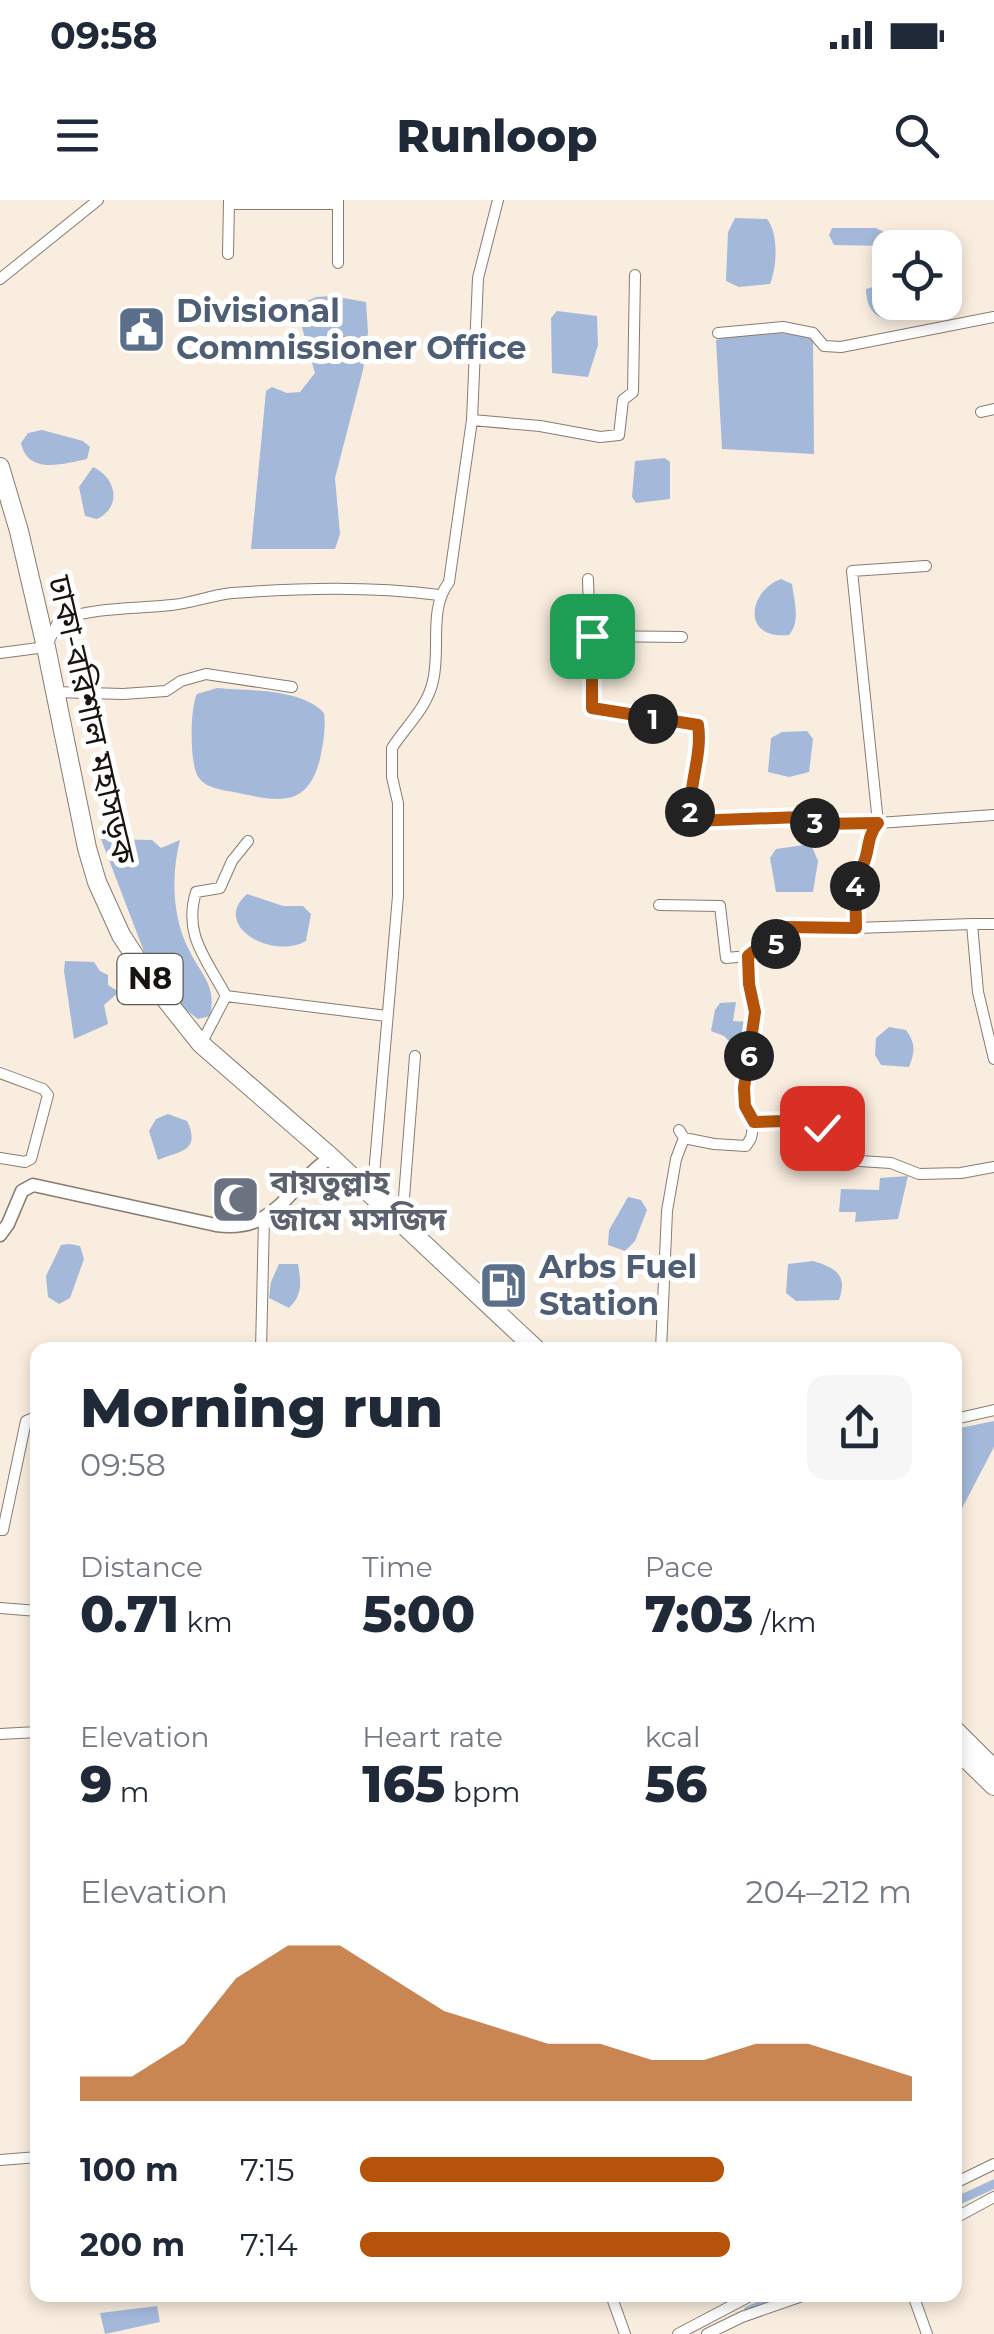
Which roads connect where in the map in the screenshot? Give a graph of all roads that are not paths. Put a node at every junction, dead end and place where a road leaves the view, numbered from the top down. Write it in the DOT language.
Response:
graph roads {
  1 [pos="98,200"];
  2 [pos="498,200"];
  3 [pos="229,202"];
  4 [pos="338,202"];
  5 [pos="228,254"];
  6 [pos="338,263"];
  7 [pos="635,276"];
  8 [pos="0,279"];
  9 [pos="994,317"];
  10 [pos="718,333"];
  11 [pos="994,409"];
  12 [pos="981,412"];
  13 [pos="472,420"];
  14 [pos="0,467"];
  15 [pos="926,566"];
  16 [pos="588,579"];
  17 [pos="438,595"];
  18 [pos="592,636"];
  19 [pos="682,636"];
  20 [pos="46,647"];
  21 [pos="0,653"];
  22 [pos="292,687"];
  23 [pos="53,692"];
  24 [pos="994,815"];
  25 [pos="878,823"];
  26 [pos="248,840"];
  27 [pos="659,905"];
  28 [pos="972,924"];
  29 [pos="994,924"];
  30 [pos="856,928"];
  31 [pos="748,956"];
  32 [pos="226,996"];
  33 [pos="387,1016"];
  34 [pos="205,1038"];
  35 [pos="416,1056"];
  36 [pos="994,1059"];
  37 [pos="0,1072"];
  38 [pos="754,1122"];
  39 [pos="331,1157"];
  40 [pos="0,1158"];
  41 [pos="25,1162"];
  42 [pos="994,1167"];
  43 [pos="26,1186"];
  44 [pos="375,1199"];
  45 [pos="264,1218"];
  46 [pos="402,1224"];
  47 [pos="2,1230"];
  48 [pos="261,1342"];
  49 [pos="527,1342"];
  50 [pos="661,1342"];
  51 [pos="994,1410"];
  52 [pos="30,1416"];
  53 [pos="962,1417"];
  54 [pos="0,1530"];
  55 [pos="0,1608"];
  56 [pos="30,1610"];
  57 [pos="30,1732"];
  58 [pos="0,1734"];
  59 [pos="962,1737"];
  60 [pos="962,1755"];
  61 [pos="994,1770"];
  62 [pos="994,1786"];
  63 [pos="30,2158"];
  64 [pos="0,2160"];
  65 [pos="994,2164"];
  66 [pos="962,2180"];
  67 [pos="994,2198"];
  68 [pos="962,2214"];
  69 [pos="614,2302"];
  70 [pos="739,2302"];
  71 [pos="785,2302"];
  72 [pos="916,2302"];
  73 [pos="625,2334"];
  74 [pos="678,2334"];
  75 [pos="707,2334"];
  76 [pos="928,2334"];
  1 -- 8 [label="street"];
  2 -- 13 [label="street"];
  3 -- 4 [label="street"];
  3 -- 5 [label="street"];
  4 -- 6 [label="street"];
  7 -- 13 [label="street"];
  9 -- 10 [label="street"];
  11 -- 12 [label="street"];
  13 -- 17 [label="street"];
  14 -- 20 [label="highway, ঢাকা-বরিশাল মহাসড়ক / N8"];
  15 -- 25 [label="street"];
  16 -- 18 [label="street"];
  17 -- 20 [label="street"];
  17 -- 33 [label="street"];
  18 -- 19 [label="street"];
  18 -- 25 [label="street"];
  20 -- 21 [label="street"];
  20 -- 23 [label="highway, ঢাকা-বরিশাল মহাসড়ক / N8"];
  22 -- 23 [label="street"];
  23 -- 34 [label="highway, ঢাকা-বরিশাল মহাসড়ক / N8"];
  24 -- 25 [label="street"];
  25 -- 30 [label="street"];
  26 -- 32 [label="street"];
  27 -- 31 [label="street"];
  28 -- 29 [label="street"];
  28 -- 30 [label="street"];
  28 -- 36 [label="street"];
  30 -- 31 [label="street"];
  31 -- 38 [label="street"];
  32 -- 33 [label="street"];
  32 -- 34 [label="street"];
  33 -- 44 [label="street"];
  34 -- 39 [label="highway, ঢাকা-বরিশাল মহাসড়ক / N8"];
  35 -- 46 [label="street"];
  37 -- 41 [label="street"];
  38 -- 42 [label="street"];
  38 -- 50 [label="street"];
  39 -- 44 [label="highway, ঢাকা-বরিশাল মহাসড়ক / N8"];
  39 -- 45 [label="street"];
  40 -- 41 [label="street"];
  41 -- 43 [label="street"];
  43 -- 45 [label="street"];
  43 -- 47 [label="street"];
  44 -- 46 [label="highway, ঢাকা-বরিশাল মহাসড়ক / N8"];
  45 -- 48 [label="street"];
  46 -- 49 [label="highway, ঢাকা-বরিশাল মহাসড়ক / N8"];
  51 -- 53 [label="street"];
  52 -- 54 [label="street"];
  55 -- 56 [label="street"];
  57 -- 58 [label="street"];
  59 -- 61 [label="highway"];
  60 -- 62 [label="highway"];
  63 -- 64 [label="street"];
  65 -- 66 [label="street"];
  67 -- 68 [label="street"];
  69 -- 73 [label="street"];
  70 -- 74 [label="street"];
  71 -- 75 [label="street"];
  72 -- 76 [label="street"];
}
